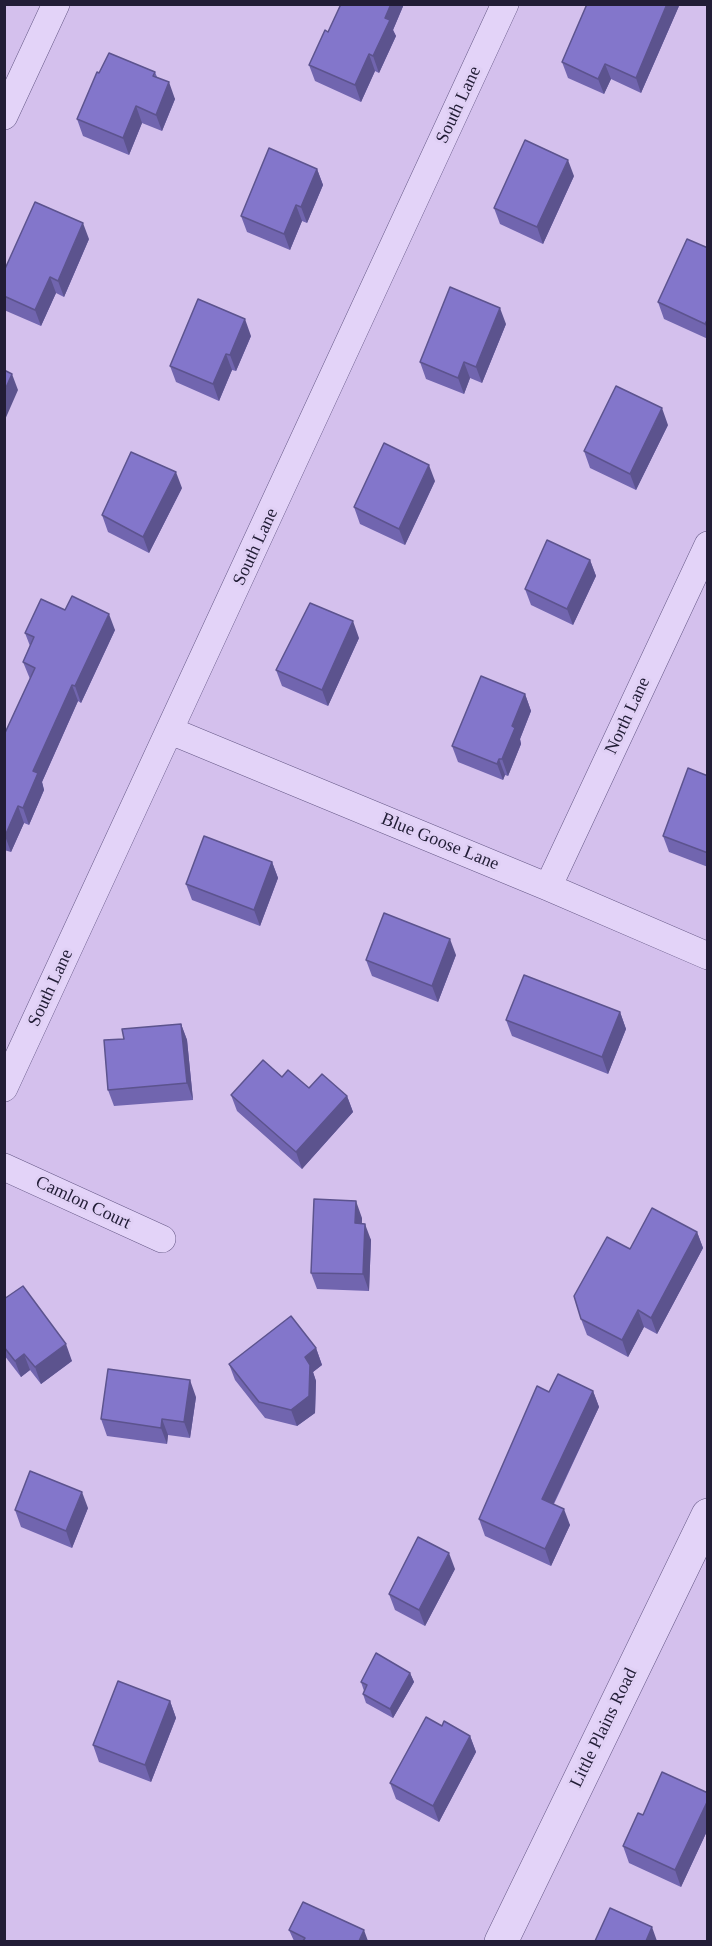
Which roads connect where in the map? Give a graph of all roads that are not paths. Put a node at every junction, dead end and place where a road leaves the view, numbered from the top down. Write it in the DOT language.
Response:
graph roads {
  1 [pos="56,4"];
  2 [pos="505,4"];
  3 [pos="4,116"];
  4 [pos="708,545"];
  5 [pos="171,731"];
  6 [pos="548,887"];
  7 [pos="708,956"];
  8 [pos="4,1088"];
  9 [pos="4,1167"];
  10 [pos="162,1239"];
  11 [pos="708,1515"];
  12 [pos="501,1941"];
  1 -- 3 [label="street"];
  2 -- 5 [label="street, South Lane"];
  4 -- 6 [label="street, North Lane"];
  5 -- 6 [label="street, Blue Goose Lane"];
  5 -- 8 [label="street, South Lane"];
  6 -- 7 [label="street, Blue Goose Lane"];
  9 -- 10 [label="street, Camlon Court"];
  11 -- 12 [label="street, Little Plains Road"];
}
